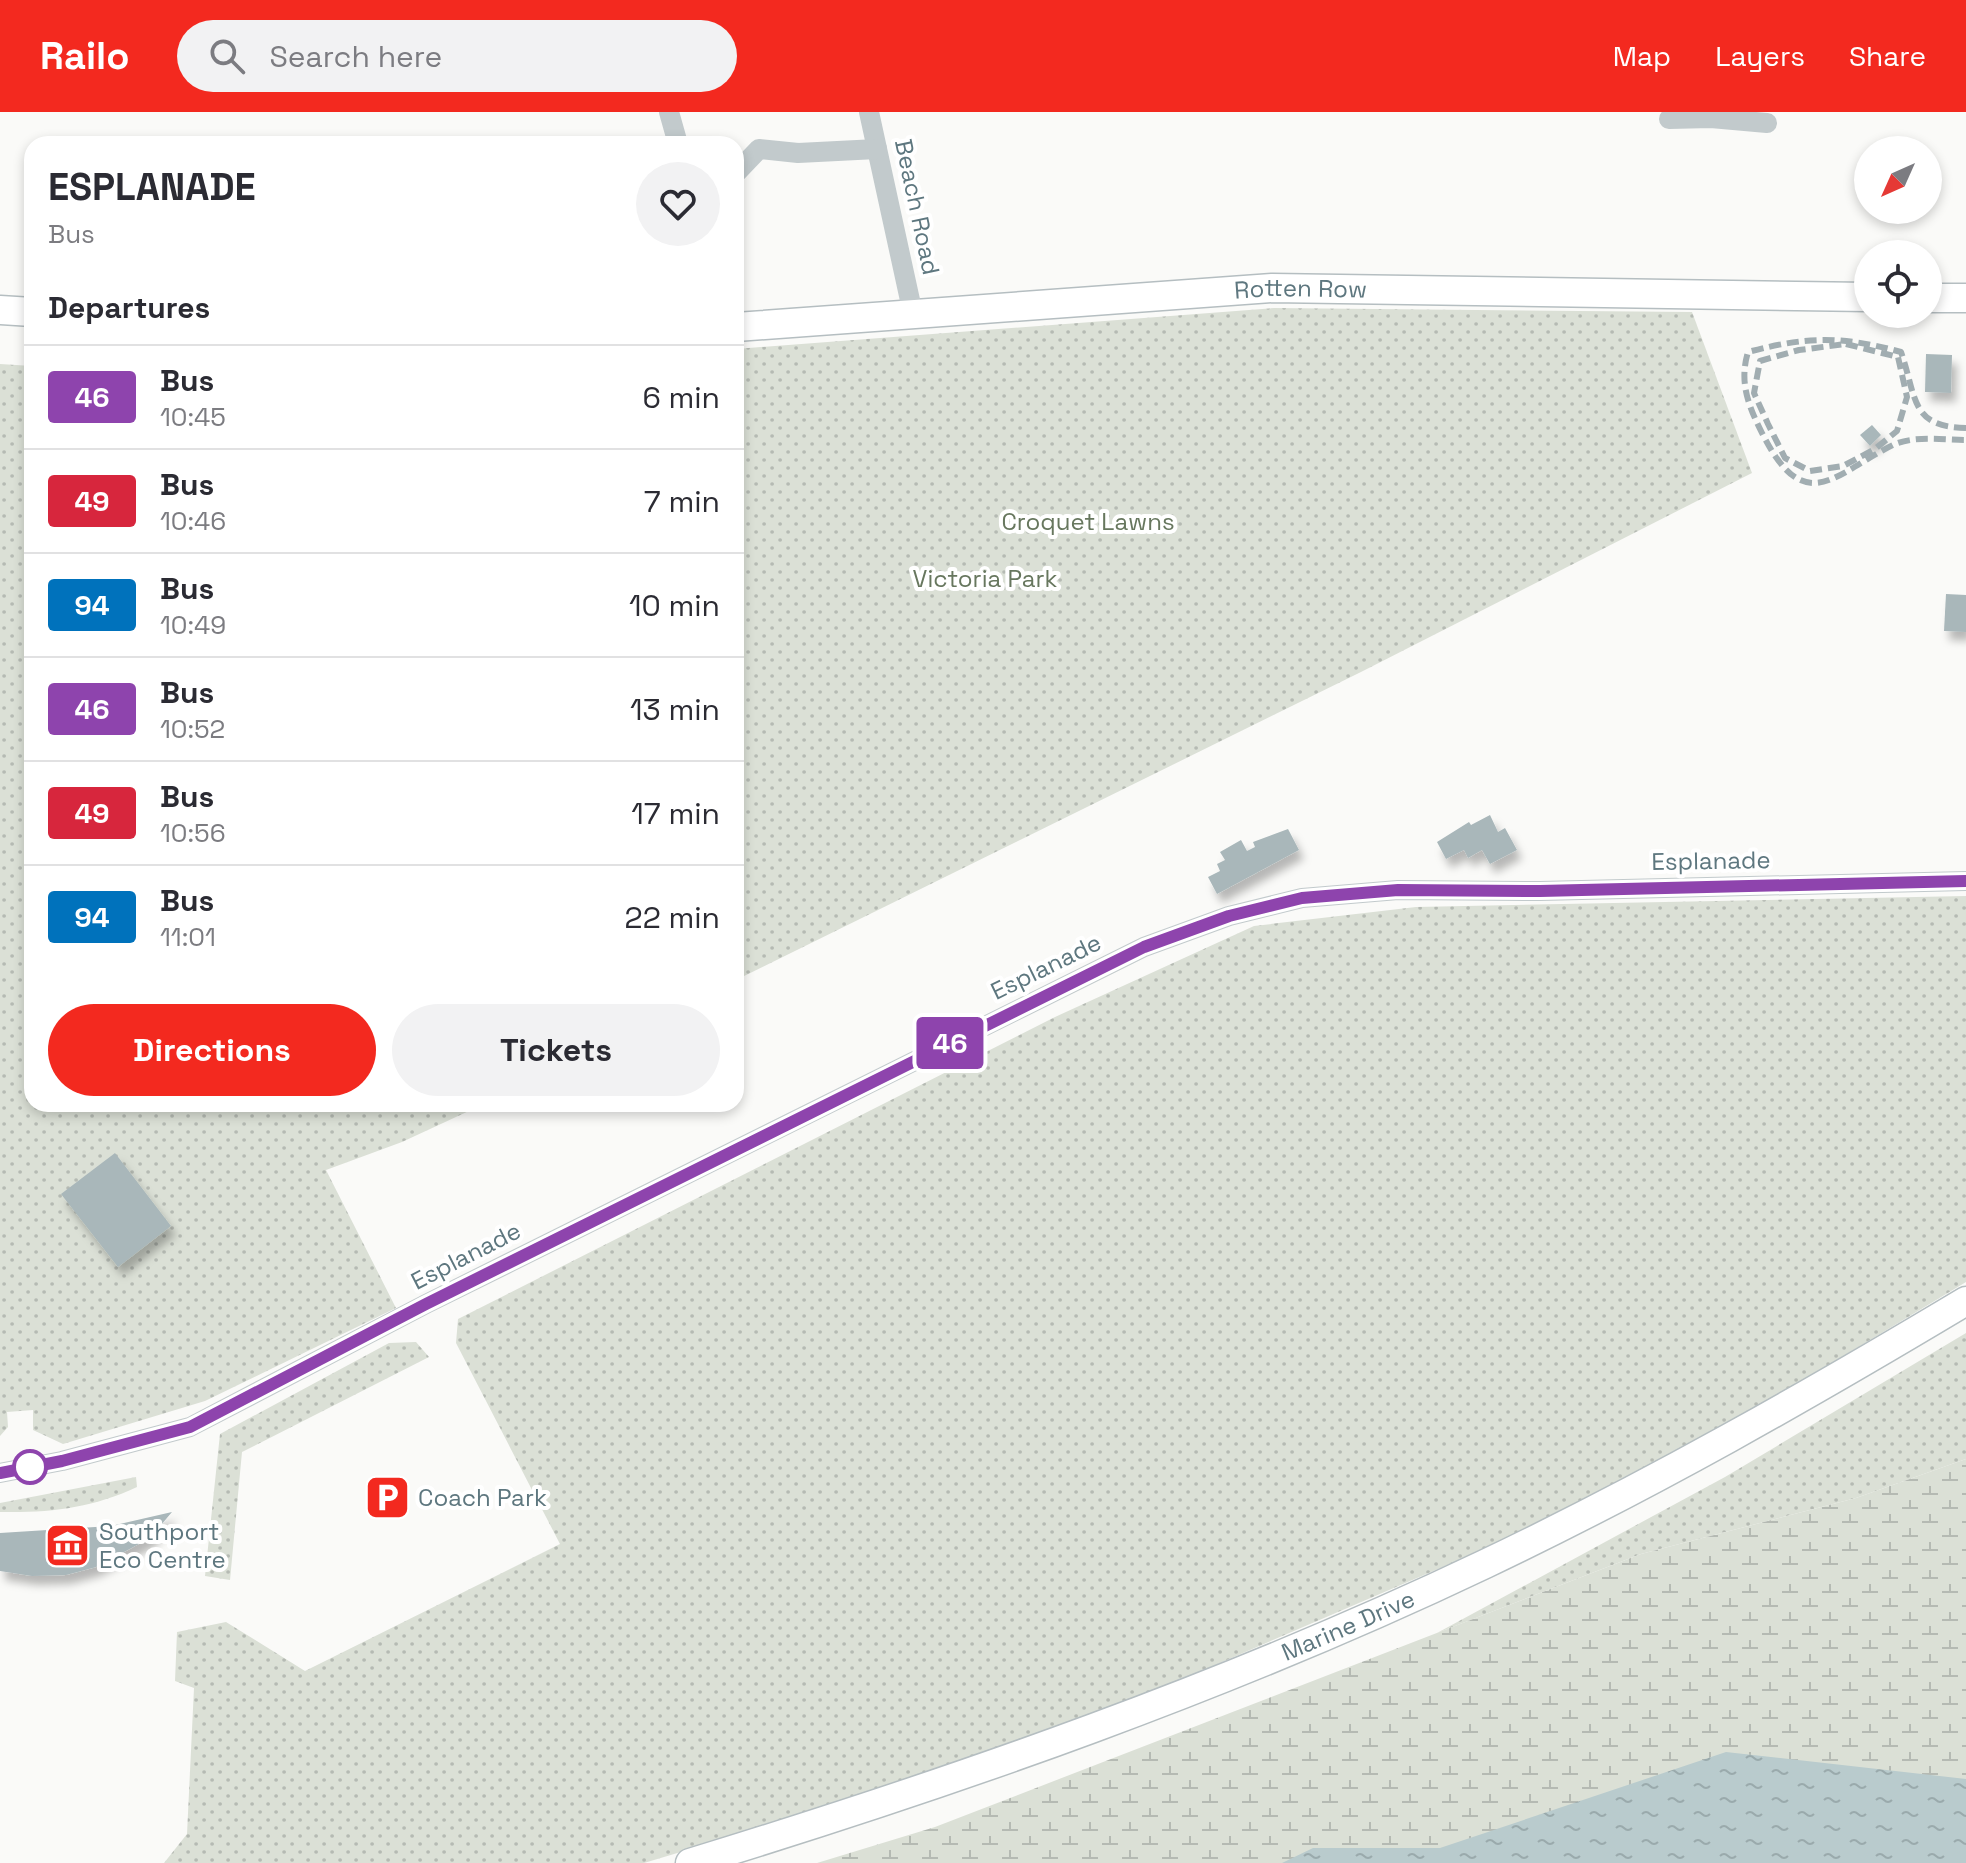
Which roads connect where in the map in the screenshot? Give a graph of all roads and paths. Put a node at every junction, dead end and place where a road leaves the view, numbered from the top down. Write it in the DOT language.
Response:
graph roads {
  1 [pos="669,112"];
  2 [pos="869,112"];
  3 [pos="1711,115"];
  4 [pos="1669,119"];
  5 [pos="1767,123"];
  6 [pos="676,136"];
  7 [pos="744,146"];
  8 [pos="759,149"];
  9 [pos="877,149"];
  10 [pos="744,165"];
  11 [pos="1854,297"];
  12 [pos="1942,298"];
  13 [pos="1966,298"];
  14 [pos="0,310"];
  15 [pos="24,312"];
  16 [pos="913,314"];
  17 [pos="744,326"];
  18 [pos="1966,881"];
  19 [pos="1966,1301"];
  20 [pos="0,1473"];
  21 [pos="690,1863"];
  1 -- 6 [label="street"];
  2 -- 9 [label="street, Beach Road"];
  3 -- 4 [label="street"];
  3 -- 5 [label="street"];
  7 -- 8 [label="street"];
  8 -- 9 [label="street"];
  8 -- 10 [label="street"];
  9 -- 16 [label="street, Beach Road"];
  11 -- 16 [label="street, Rotten Row"];
  12 -- 13 [label="street"];
  14 -- 15 [label="street"];
  16 -- 17 [label="street, Rotten Row"];
  18 -- 20 [label="street, Esplanade"];
  19 -- 21 [label="street, Marine Drive"];
}
